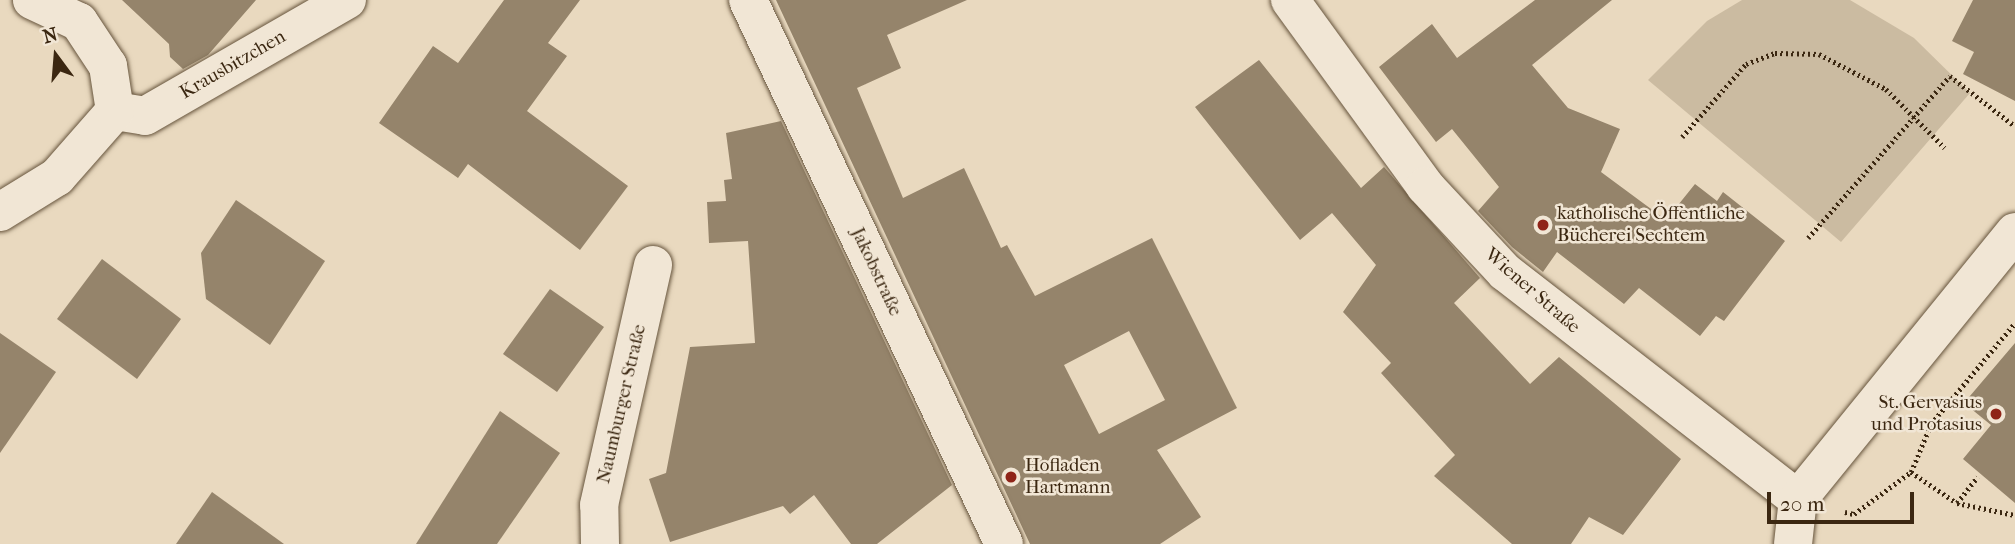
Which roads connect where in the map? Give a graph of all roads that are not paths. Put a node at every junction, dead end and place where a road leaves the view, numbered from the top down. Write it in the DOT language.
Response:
graph roads {
  1 [pos="32,0"];
  2 [pos="347,0"];
  3 [pos="748,0"];
  4 [pos="1290,0"];
  5 [pos="115,111"];
  6 [pos="0,212"];
  7 [pos="2015,232"];
  8 [pos="653,265"];
  9 [pos="1798,499"];
  10 [pos="600,544"];
  11 [pos="1004,544"];
  12 [pos="1793,544"];
  1 -- 5 [label="street"];
  2 -- 5 [label="street, Krausbitzchen"];
  3 -- 11 [label="street, Jakobstraße"];
  4 -- 9 [label="street, Wiener Straße"];
  5 -- 6 [label="street"];
  7 -- 9 [label="street"];
  8 -- 10 [label="street, Naumburger Straße"];
  9 -- 12 [label="street"];
}
